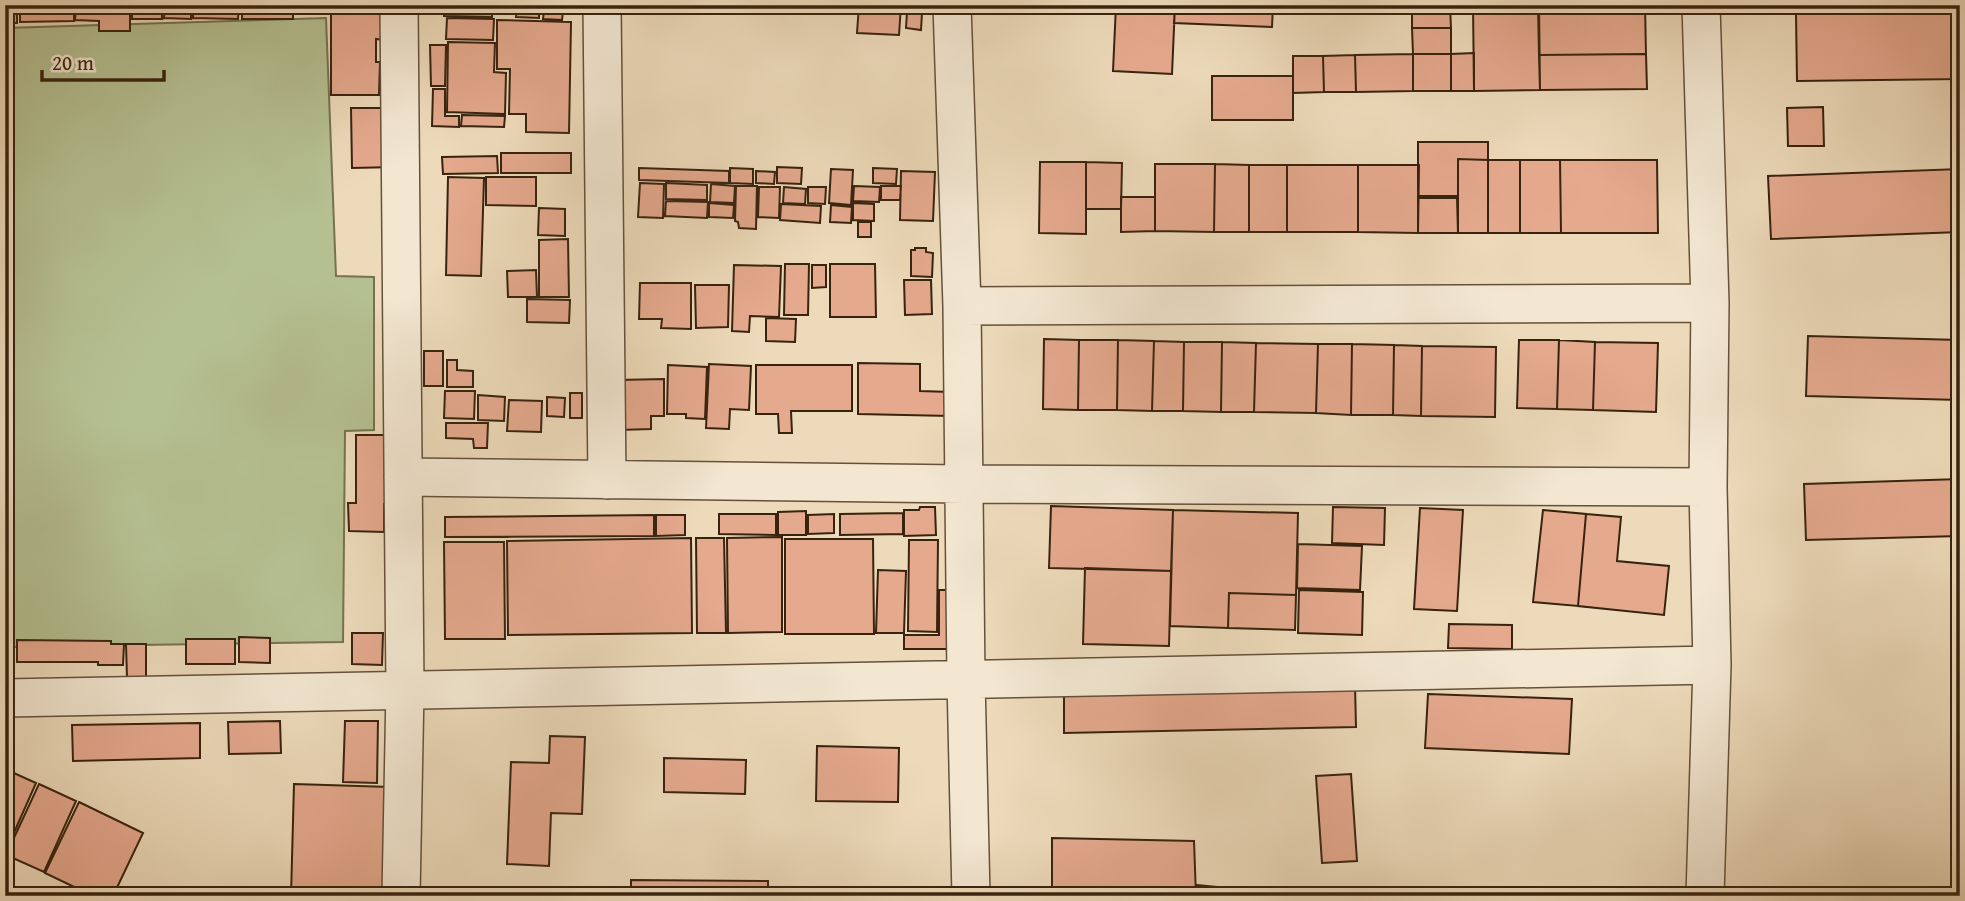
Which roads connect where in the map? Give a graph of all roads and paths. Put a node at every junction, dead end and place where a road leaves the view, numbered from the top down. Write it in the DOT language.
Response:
graph roads {
  1 [pos="399,5"];
  2 [pos="602,5"];
  3 [pos="953,5"];
  4 [pos="1701,5"];
  5 [pos="1710,303"];
  6 [pos="962,306"];
  7 [pos="403,477"];
  8 [pos="607,480"];
  9 [pos="964,484"];
  10 [pos="1708,487"];
  11 [pos="1712,665"];
  12 [pos="965,680"];
  13 [pos="405,690"];
  14 [pos="5,698"];
  15 [pos="401,896"];
  16 [pos="971,896"];
  17 [pos="1705,896"];
  1 -- 7 [label="street"];
  2 -- 8 [label="street"];
  3 -- 6 [label="street"];
  4 -- 5 [label="street"];
  5 -- 6 [label="street"];
  5 -- 10 [label="street"];
  6 -- 9 [label="street"];
  7 -- 8 [label="street"];
  7 -- 13 [label="street"];
  8 -- 9 [label="street"];
  9 -- 10 [label="street"];
  9 -- 12 [label="street"];
  10 -- 11 [label="street"];
  11 -- 12 [label="street"];
  11 -- 17 [label="street"];
  12 -- 13 [label="street"];
  12 -- 16 [label="street"];
  13 -- 14 [label="street"];
  13 -- 15 [label="street"];
}
